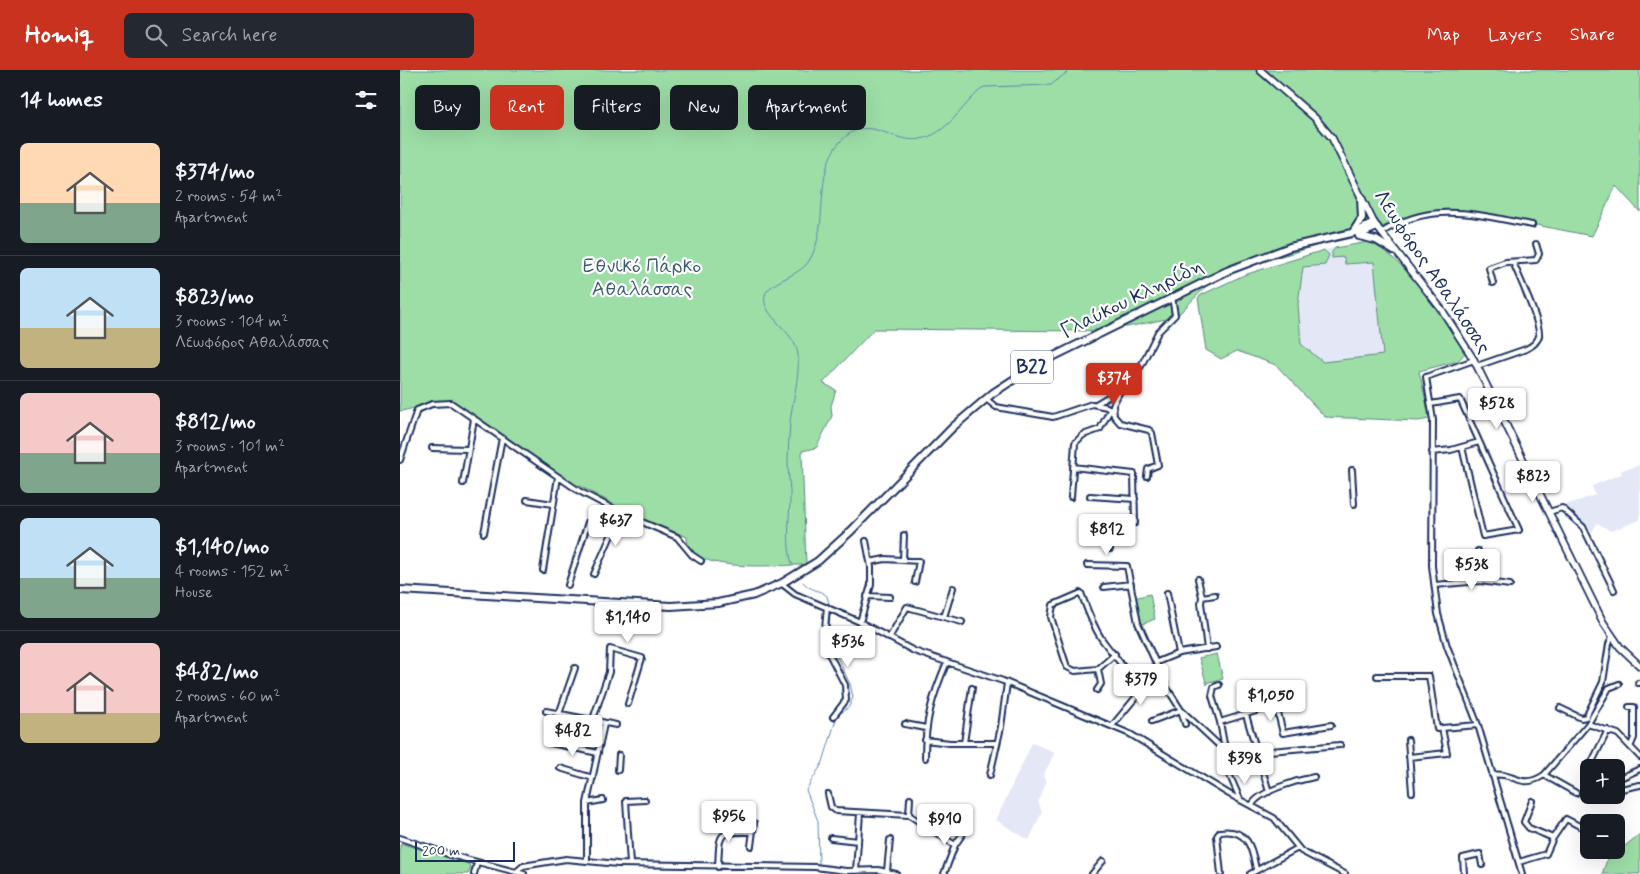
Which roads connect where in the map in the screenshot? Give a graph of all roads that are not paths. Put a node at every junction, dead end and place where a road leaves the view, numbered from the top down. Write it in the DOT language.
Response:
graph roads {
  1 [pos="1260,70"];
  2 [pos="1360,198"];
  3 [pos="1375,224"];
  4 [pos="1532,225"];
  5 [pos="1381,233"];
  6 [pos="1352,235"];
  7 [pos="1536,244"];
  8 [pos="1394,251"];
  9 [pos="1513,262"];
  10 [pos="1493,282"];
  11 [pos="1172,297"];
  12 [pos="1474,360"];
  13 [pos="1477,367"];
  14 [pos="1121,389"];
  15 [pos="986,399"];
  16 [pos="1096,404"];
  17 [pos="1431,404"];
  18 [pos="1112,412"];
  19 [pos="474,419"];
  20 [pos="502,438"];
  21 [pos="1479,442"];
  22 [pos="1462,447"];
  23 [pos="432,448"];
  24 [pos="468,450"];
  25 [pos="1432,452"];
  26 [pos="400,460"];
  27 [pos="1073,467"];
  28 [pos="1352,470"];
  29 [pos="1147,476"];
  30 [pos="558,477"];
  31 [pos="463,483"];
  32 [pos="1090,496"];
  33 [pos="1071,497"];
  34 [pos="1135,499"];
  35 [pos="527,500"];
  36 [pos="553,504"];
  37 [pos="1354,504"];
  38 [pos="1549,512"];
  39 [pos="621,513"];
  40 [pos="1088,519"];
  41 [pos="1111,521"];
  42 [pos="588,522"];
  43 [pos="484,533"];
  44 [pos="904,535"];
  45 [pos="866,541"];
  46 [pos="1110,549"];
  47 [pos="1478,551"];
  48 [pos="903,560"];
  49 [pos="701,561"];
  50 [pos="870,562"];
  51 [pos="1087,565"];
  52 [pos="543,570"];
  53 [pos="594,574"];
  54 [pos="1198,579"];
  55 [pos="1480,581"];
  56 [pos="781,582"];
  57 [pos="915,582"];
  58 [pos="1131,584"];
  59 [pos="568,585"];
  60 [pos="1435,585"];
  61 [pos="1510,585"];
  62 [pos="1104,586"];
  63 [pos="954,588"];
  64 [pos="400,590"];
  65 [pos="1614,590"];
  66 [pos="1167,593"];
  67 [pos="1215,595"];
  68 [pos="867,596"];
  69 [pos="890,597"];
  70 [pos="1202,598"];
  71 [pos="828,607"];
  72 [pos="944,618"];
  73 [pos="860,622"];
  74 [pos="962,622"];
  75 [pos="1612,637"];
  76 [pos="889,638"];
  77 [pos="1216,647"];
  78 [pos="1207,649"];
  79 [pos="1180,653"];
  80 [pos="1115,654"];
  81 [pos="947,662"];
  82 [pos="1157,662"];
  83 [pos="1640,666"];
  84 [pos="575,668"];
  85 [pos="1098,668"];
  86 [pos="1377,676"];
  87 [pos="1165,682"];
  88 [pos="1007,683"];
  89 [pos="1619,684"];
  90 [pos="1218,685"];
  91 [pos="972,688"];
  92 [pos="1097,690"];
  93 [pos="1136,697"];
  94 [pos="1299,698"];
  95 [pos="628,704"];
  96 [pos="1276,705"];
  97 [pos="1629,707"];
  98 [pos="1560,708"];
  99 [pos="1181,710"];
  100 [pos="546,711"];
  101 [pos="559,714"];
  102 [pos="1246,715"];
  103 [pos="833,717"];
  104 [pos="1152,721"];
  105 [pos="592,722"];
  106 [pos="1220,722"];
  107 [pos="1634,723"];
  108 [pos="1640,723"];
  109 [pos="604,724"];
  110 [pos="905,724"];
  111 [pos="1184,724"];
  112 [pos="1588,724"];
  113 [pos="616,725"];
  114 [pos="1331,725"];
  115 [pos="1112,726"];
  116 [pos="1478,726"];
  117 [pos="926,728"];
  118 [pos="1442,728"];
  119 [pos="1608,730"];
  120 [pos="925,740"];
  121 [pos="1408,740"];
  122 [pos="552,742"];
  123 [pos="964,743"];
  124 [pos="997,743"];
  125 [pos="1340,744"];
  126 [pos="1631,745"];
  127 [pos="1226,751"];
  128 [pos="1257,752"];
  129 [pos="598,753"];
  130 [pos="619,755"];
  131 [pos="1409,757"];
  132 [pos="1640,757"];
  133 [pos="925,758"];
  134 [pos="1594,759"];
  135 [pos="1260,766"];
  136 [pos="560,768"];
  137 [pos="1640,769"];
  138 [pos="618,770"];
  139 [pos="1229,772"];
  140 [pos="990,775"];
  141 [pos="1492,775"];
  142 [pos="1544,775"];
  143 [pos="1314,777"];
  144 [pos="593,778"];
  145 [pos="1640,785"];
  146 [pos="1269,792"];
  147 [pos="1412,792"];
  148 [pos="1576,793"];
  149 [pos="828,794"];
  150 [pos="910,798"];
  151 [pos="1240,799"];
  152 [pos="603,800"];
  153 [pos="645,800"];
  154 [pos="1532,801"];
  155 [pos="587,803"];
  156 [pos="1252,805"];
  157 [pos="860,813"];
  158 [pos="908,815"];
  159 [pos="754,823"];
  160 [pos="1580,826"];
  161 [pos="966,829"];
  162 [pos="752,832"];
  163 [pos="400,838"];
  164 [pos="832,838"];
  165 [pos="1553,838"];
  166 [pos="890,840"];
  167 [pos="858,841"];
  168 [pos="955,845"];
  169 [pos="751,846"];
  170 [pos="1298,848"];
  171 [pos="587,861"];
  172 [pos="1103,861"];
  173 [pos="1519,862"];
  174 [pos="478,863"];
  175 [pos="630,864"];
  176 [pos="1482,866"];
  177 [pos="718,867"];
  178 [pos="1256,869"];
  179 [pos="856,871"];
  180 [pos="887,871"];
  181 [pos="516,872"];
  182 [pos="474,874"];
  183 [pos="524,874"];
  184 [pos="896,874"];
  185 [pos="944,874"];
  186 [pos="1092,874"];
  187 [pos="1220,874"];
  188 [pos="1250,874"];
  189 [pos="1345,874"];
  190 [pos="1464,874"];
  191 [pos="1522,874"];
  1 -- 2 [label="main road, Λεωφόρος Αθαλάσσας"];
  2 -- 3 [label="main road, Λεωφόρος Αθαλάσσας"];
  2 -- 6 [label="main road"];
  3 -- 5 [label="main road, Λεωφόρος Αθαλάσσας"];
  3 -- 6 [label="main road, Γλαύκου Κληρίδη / B22"];
  4 -- 5 [label="street"];
  5 -- 8 [label="main road, Λεωφόρος Αθαλάσσας"];
  6 -- 8 [label="main road"];
  6 -- 11 [label="main road, Γλαύκου Κληρίδη / B22"];
  7 -- 9 [label="street"];
  8 -- 12 [label="main road, Λεωφόρος Αθαλάσσας"];
  9 -- 10 [label="street"];
  9 -- 13 [label="street"];
  11 -- 14 [label="street"];
  11 -- 15 [label="main road, Γλαύκου Κληρίδη / B22"];
  12 -- 13 [label="main road, Λεωφόρος Αθαλάσσας"];
  12 -- 17 [label="street"];
  13 -- 38 [label="main road, Λεωφόρος Αθαλάσσας"];
  14 -- 16 [label="street"];
  14 -- 18 [label="street"];
  15 -- 16 [label="street"];
  15 -- 56 [label="main road, Γλαύκου Κληρίδη / B22"];
  16 -- 18 [label="street"];
  17 -- 21 [label="street"];
  17 -- 25 [label="street"];
  18 -- 27 [label="street"];
  18 -- 29 [label="street"];
  19 -- 20 [label="street"];
  19 -- 24 [label="street"];
  19 -- 26 [label="street"];
  20 -- 30 [label="street"];
  20 -- 43 [label="street"];
  21 -- 22 [label="street"];
  21 -- 22 [label="street"];
  22 -- 25 [label="street"];
  23 -- 24 [label="street"];
  24 -- 31 [label="street"];
  25 -- 60 [label="street"];
  27 -- 33 [label="street"];
  27 -- 34 [label="street"];
  28 -- 37 [label="street"];
  30 -- 36 [label="street"];
  30 -- 39 [label="street"];
  32 -- 34 [label="street"];
  34 -- 41 [label="street"];
  35 -- 36 [label="street"];
  36 -- 52 [label="street"];
  38 -- 65 [label="street"];
  38 -- 75 [label="main road, Λεωφόρος Αθαλάσσας"];
  39 -- 49 [label="street"];
  39 -- 53 [label="street"];
  40 -- 41 [label="street"];
  41 -- 46 [label="street"];
  42 -- 59 [label="street"];
  44 -- 48 [label="street"];
  45 -- 50 [label="street"];
  47 -- 55 [label="street"];
  48 -- 50 [label="street"];
  48 -- 57 [label="street"];
  50 -- 68 [label="street"];
  51 -- 58 [label="street"];
  54 -- 70 [label="street"];
  55 -- 60 [label="street"];
  55 -- 61 [label="street"];
  56 -- 64 [label="main road, Γλαύκου Κληρίδη / B22"];
  56 -- 71 [label="street"];
  58 -- 62 [label="street"];
  58 -- 82 [label="street"];
  60 -- 116 [label="street"];
  63 -- 72 [label="street"];
  66 -- 79 [label="street"];
  67 -- 70 [label="street"];
  68 -- 69 [label="street"];
  68 -- 73 [label="street"];
  70 -- 78 [label="street"];
  71 -- 73 [label="street"];
  71 -- 103 [label="street"];
  72 -- 74 [label="street"];
  72 -- 76 [label="street"];
  73 -- 76 [label="street"];
  75 -- 83 [label="main road, Λεωφόρος Αθαλάσσας"];
  75 -- 98 [label="street"];
  76 -- 81 [label="street"];
  77 -- 78 [label="street"];
  78 -- 79 [label="street"];
  79 -- 82 [label="street"];
  80 -- 85 [label="street"];
  80 -- 85 [label="street"];
  80 -- 93 [label="street"];
  81 -- 88 [label="street"];
  81 -- 117 [label="street"];
  82 -- 87 [label="street"];
  84 -- 101 [label="street"];
  85 -- 92 [label="street"];
  86 -- 118 [label="street"];
  87 -- 93 [label="street"];
  87 -- 99 [label="street"];
  88 -- 115 [label="street"];
  88 -- 124 [label="street"];
  89 -- 112 [label="street"];
  90 -- 106 [label="street"];
  91 -- 123 [label="street"];
  93 -- 115 [label="street"];
  94 -- 96 [label="street"];
  95 -- 105 [label="street"];
  96 -- 102 [label="street"];
  96 -- 114 [label="street"];
  97 -- 107 [label="street"];
  99 -- 104 [label="street"];
  99 -- 111 [label="street"];
  99 -- 127 [label="street"];
  100 -- 101 [label="street"];
  101 -- 105 [label="street"];
  102 -- 106 [label="street"];
  102 -- 128 [label="street"];
  105 -- 109 [label="street"];
  106 -- 127 [label="street"];
  107 -- 108 [label="street"];
  107 -- 126 [label="street"];
  109 -- 113 [label="street"];
  109 -- 129 [label="street"];
  110 -- 117 [label="street"];
  112 -- 119 [label="street"];
  112 -- 142 [label="street"];
  115 -- 151 [label="street"];
  116 -- 118 [label="street"];
  116 -- 141 [label="street"];
  117 -- 120 [label="street"];
  118 -- 131 [label="street"];
  119 -- 126 [label="street"];
  119 -- 134 [label="street"];
  120 -- 123 [label="street"];
  120 -- 133 [label="street"];
  121 -- 131 [label="street"];
  122 -- 129 [label="street"];
  123 -- 124 [label="street"];
  124 -- 140 [label="street"];
  125 -- 128 [label="street"];
  126 -- 132 [label="street"];
  127 -- 139 [label="street"];
  128 -- 135 [label="street"];
  129 -- 144 [label="street"];
  130 -- 138 [label="street"];
  131 -- 147 [label="street"];
  135 -- 139 [label="street"];
  135 -- 146 [label="street"];
  136 -- 144 [label="street"];
  137 -- 145 [label="street"];
  139 -- 151 [label="street"];
  141 -- 142 [label="street"];
  141 -- 173 [label="street"];
  142 -- 148 [label="street"];
  143 -- 146 [label="street"];
  144 -- 155 [label="street"];
  146 -- 156 [label="street"];
  149 -- 157 [label="street"];
  150 -- 158 [label="street"];
  151 -- 156 [label="street"];
  152 -- 155 [label="street"];
  153 -- 175 [label="street"];
  154 -- 165 [label="street"];
  155 -- 171 [label="street"];
  156 -- 170 [label="street"];
  157 -- 158 [label="street"];
  157 -- 167 [label="street"];
  158 -- 168 [label="street"];
  159 -- 162 [label="street"];
  160 -- 165 [label="street"];
  161 -- 168 [label="street"];
  162 -- 169 [label="street"];
  162 -- 177 [label="street"];
  163 -- 174 [label="street"];
  164 -- 167 [label="street"];
  165 -- 173 [label="street"];
  166 -- 180 [label="street"];
  167 -- 179 [label="street"];
  168 -- 185 [label="street"];
  170 -- 178 [label="street"];
  170 -- 189 [label="street"];
  171 -- 175 [label="street"];
  171 -- 181 [label="street"];
  172 -- 186 [label="street"];
  173 -- 191 [label="street"];
  174 -- 181 [label="street"];
  174 -- 182 [label="street"];
  175 -- 177 [label="street"];
  176 -- 190 [label="street"];
  177 -- 179 [label="street"];
  178 -- 187 [label="street"];
  178 -- 188 [label="street"];
  179 -- 180 [label="street"];
  180 -- 184 [label="street"];
  181 -- 183 [label="street"];
}
